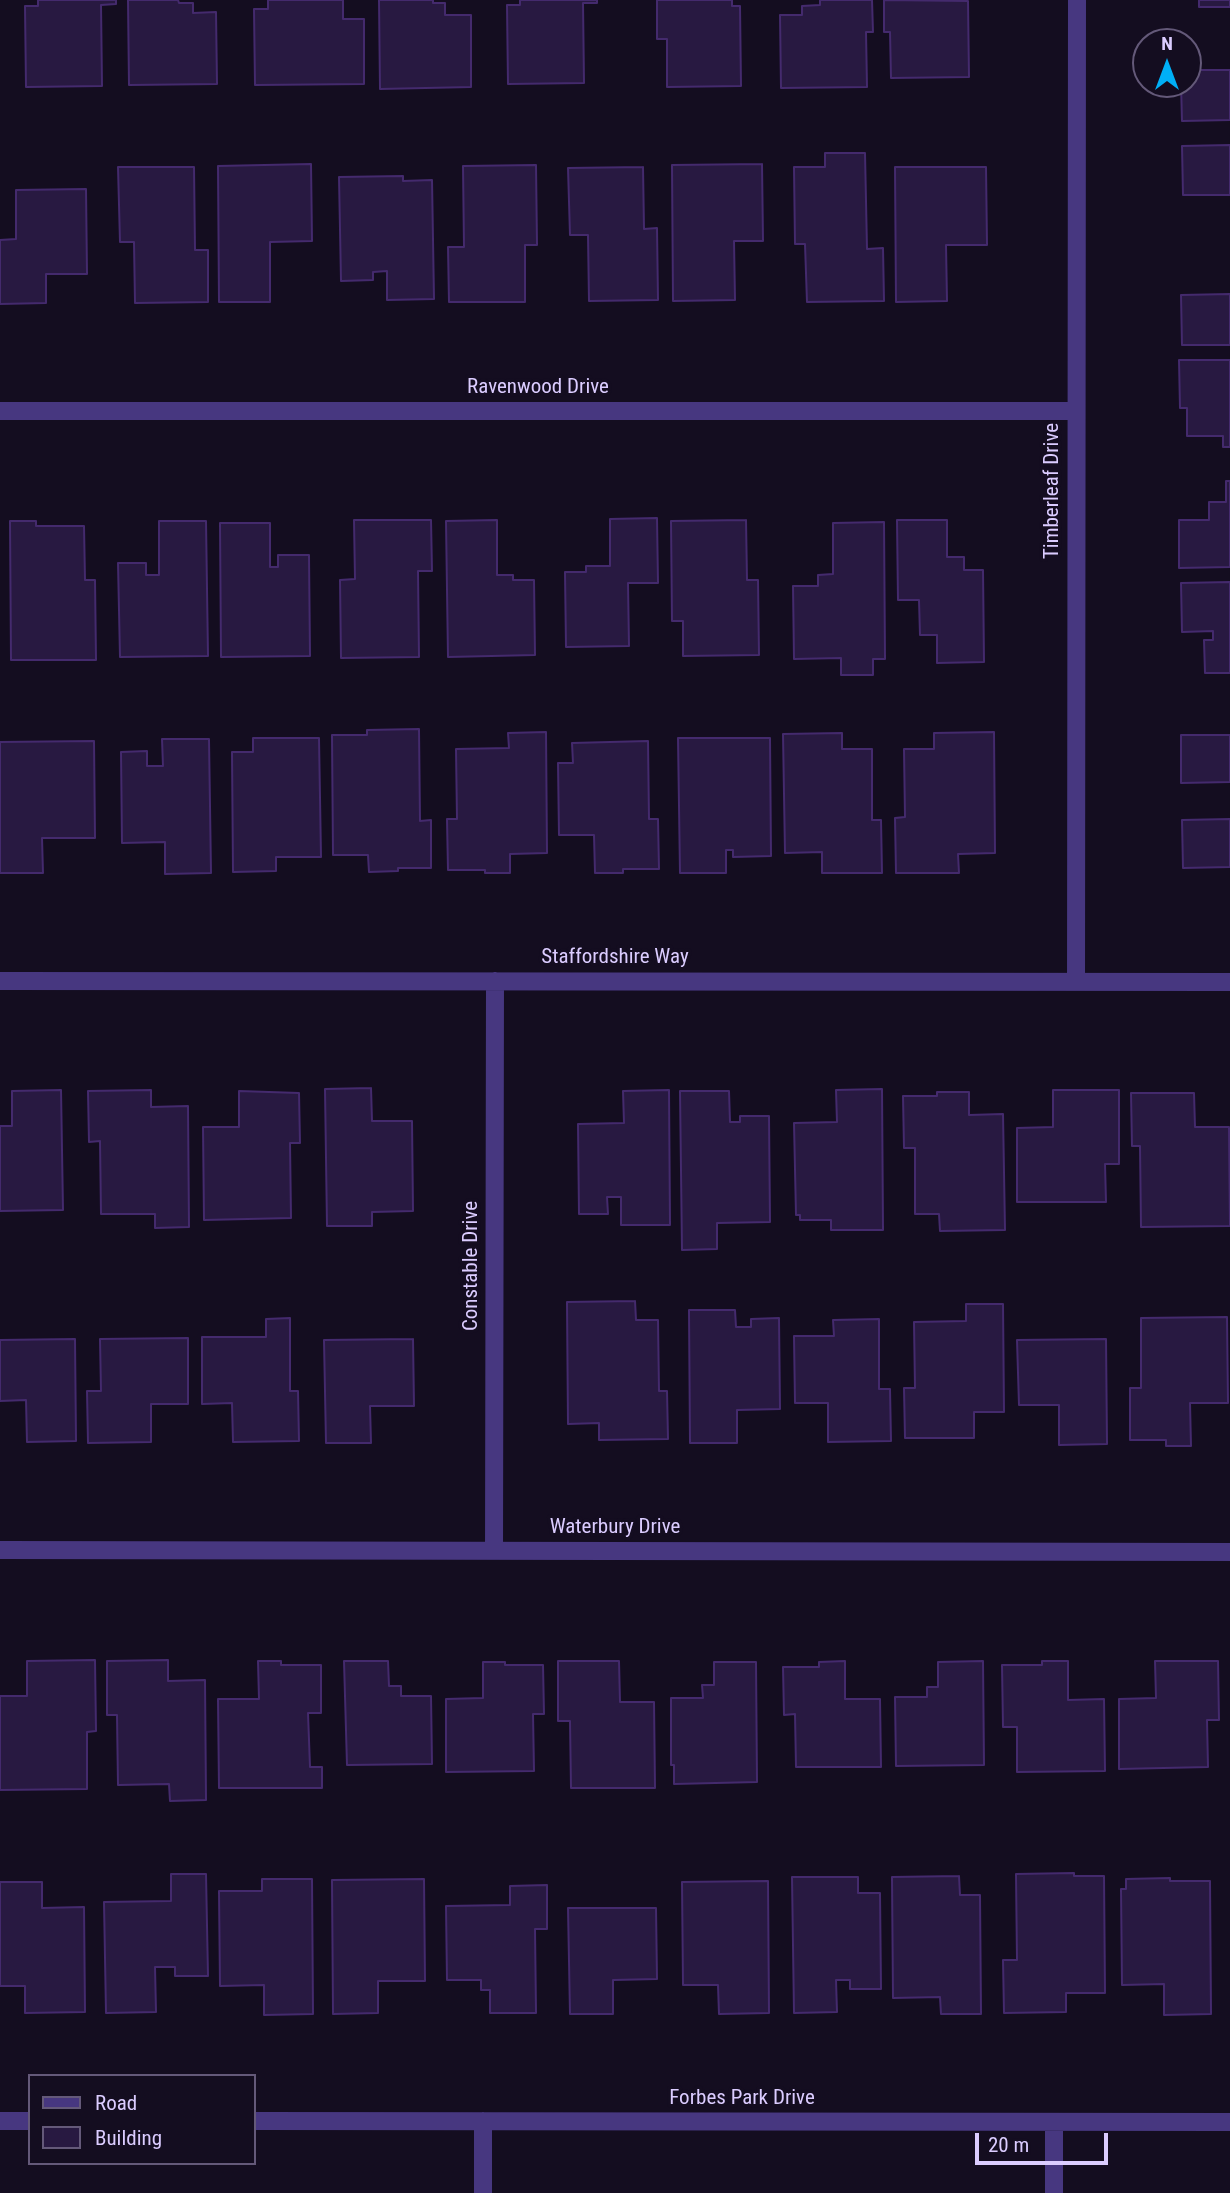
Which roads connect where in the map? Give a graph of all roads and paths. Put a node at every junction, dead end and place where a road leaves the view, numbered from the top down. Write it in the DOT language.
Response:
graph roads {
  1 [pos="1077,0"];
  2 [pos="0,411"];
  3 [pos="1076,411"];
  4 [pos="0,981"];
  5 [pos="495,981"];
  6 [pos="1076,982"];
  7 [pos="1230,982"];
  8 [pos="0,1550"];
  9 [pos="494,1551"];
  10 [pos="1230,1552"];
  11 [pos="0,2120"];
  12 [pos="28,2121"];
  13 [pos="256,2121"];
  14 [pos="483,2121"];
  15 [pos="1054,2122"];
  16 [pos="1230,2122"];
  17 [pos="483,2193"];
  18 [pos="1054,2193"];
  1 -- 3 [label="street, Timberleaf Drive"];
  2 -- 3 [label="street, Ravenwood Drive"];
  3 -- 6 [label="street, Timberleaf Drive"];
  4 -- 5 [label="street, Staffordshire Way"];
  5 -- 6 [label="street, Staffordshire Way"];
  5 -- 9 [label="street, Constable Drive"];
  6 -- 7 [label="street, Staffordshire Way"];
  8 -- 9 [label="street, Waterbury Drive"];
  9 -- 10 [label="street, Waterbury Drive"];
  11 -- 12 [label="street"];
  13 -- 14 [label="street, Forbes Park Drive"];
  14 -- 15 [label="street, Forbes Park Drive"];
  14 -- 17 [label="street"];
  15 -- 16 [label="street, Forbes Park Drive"];
  15 -- 18 [label="street"];
}
